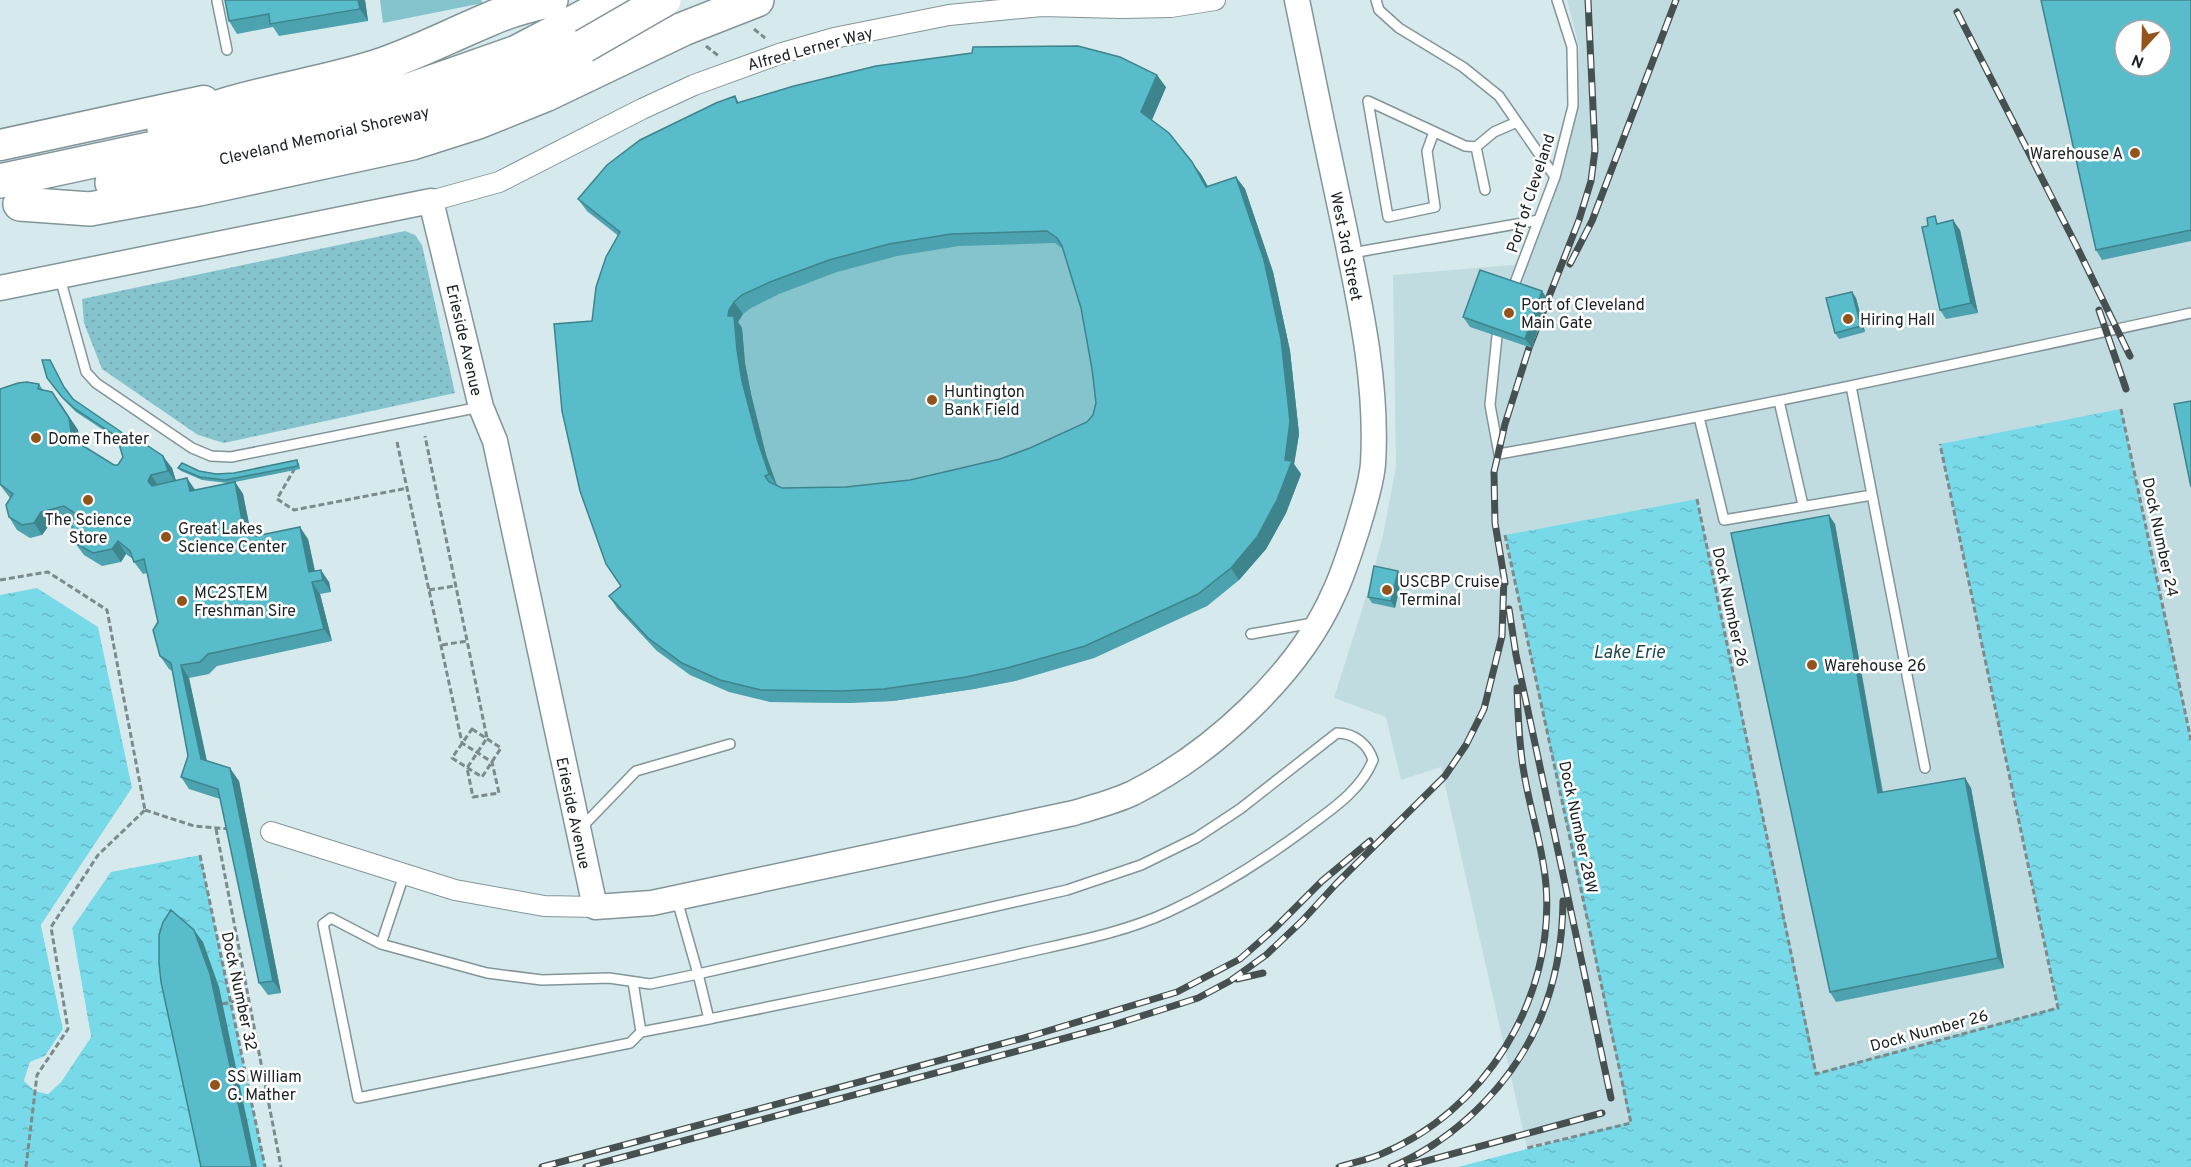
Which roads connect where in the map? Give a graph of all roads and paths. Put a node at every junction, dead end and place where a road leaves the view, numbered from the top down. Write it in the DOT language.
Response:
graph roads {
  1 [pos="551,0"];
  2 [pos="616,0"];
  3 [pos="664,0"];
  4 [pos="1215,0"];
  5 [pos="1297,0"];
  6 [pos="1377,0"];
  7 [pos="1557,0"];
  8 [pos="217,1"];
  9 [pos="754,14"];
  10 [pos="578,36"];
  11 [pos="704,45"];
  12 [pos="227,50"];
  13 [pos="782,53"];
  14 [pos="735,69"];
  15 [pos="267,92"];
  16 [pos="1517,122"];
  17 [pos="1434,132"];
  18 [pos="0,145"];
  19 [pos="1476,147"];
  20 [pos="110,157"];
  21 [pos="0,166"];
  22 [pos="59,168"];
  23 [pos="1555,177"];
  24 [pos="1485,190"];
  25 [pos="7,198"];
  26 [pos="431,201"];
  27 [pos="1539,220"];
  28 [pos="1349,253"];
  29 [pos="59,276"];
  30 [pos="0,288"];
  31 [pos="1513,288"];
  32 [pos="2191,313"];
  33 [pos="1497,336"];
  34 [pos="1851,386"];
  35 [pos="1779,401"];
  36 [pos="481,406"];
  37 [pos="2121,409"];
  38 [pos="1699,417"];
  39 [pos="425,436"];
  40 [pos="397,442"];
  41 [pos="1940,444"];
  42 [pos="298,464"];
  43 [pos="408,488"];
  44 [pos="1872,495"];
  45 [pos="1697,499"];
  46 [pos="1803,505"];
  47 [pos="1505,535"];
  48 [pos="0,580"];
  49 [pos="455,586"];
  50 [pos="429,590"];
  51 [pos="1318,622"];
  52 [pos="1251,634"];
  53 [pos="467,640"];
  54 [pos="441,645"];
  55 [pos="487,738"];
  56 [pos="2191,740"];
  57 [pos="462,743"];
  58 [pos="730,744"];
  59 [pos="477,752"];
  60 [pos="492,762"];
  61 [pos="467,768"];
  62 [pos="1925,768"];
  63 [pos="146,810"];
  64 [pos="216,829"];
  65 [pos="233,829"];
  66 [pos="578,830"];
  67 [pos="270,832"];
  68 [pos="200,855"];
  69 [pos="404,875"];
  70 [pos="676,898"];
  71 [pos="595,907"];
  72 [pos="381,944"];
  73 [pos="698,974"];
  74 [pos="633,982"];
  75 [pos="248,998"];
  76 [pos="222,1004"];
  77 [pos="709,1019"];
  78 [pos="641,1032"];
  79 [pos="1527,1148"];
  80 [pos="26,1167"];
  81 [pos="265,1167"];
  82 [pos="281,1167"];
  1 -- 15 [label="highway"];
  2 -- 10 [label="highway, Cleveland Memorial Shoreway"];
  3 -- 10 [label="highway, Cleveland Memorial Shoreway, bridge"];
  4 -- 13 [label="street, Alfred Lerner Way"];
  5 -- 28 [label="street, West 3rd Street"];
  6 -- 16 [label="lane"];
  7 -- 23 [label="lane, Port of Cleveland"];
  8 -- 12 [label="lane"];
  9 -- 13 [label="path"];
  9 -- 25 [label="highway"];
  10 -- 20 [label="highway, Cleveland Memorial Shoreway"];
  10 -- 25 [label="highway, Cleveland Memorial Shoreway"];
  11 -- 14 [label="path"];
  13 -- 14 [label="street, Alfred Lerner Way"];
  14 -- 26 [label="street, Alfred Lerner Way"];
  15 -- 18 [label="main road"];
  15 -- 20 [label="highway"];
  16 -- 19 [label="lane"];
  16 -- 23 [label="lane"];
  17 -- 17 [label="lane"];
  17 -- 19 [label="lane"];
  19 -- 24 [label="lane"];
  20 -- 22 [label="highway, Cleveland Memorial Shoreway"];
  21 -- 22 [label="highway"];
  22 -- 25 [label="highway, Cleveland Memorial Shoreway"];
  23 -- 27 [label="lane, Port of Cleveland"];
  26 -- 29 [label="street"];
  26 -- 36 [label="street, Erieside Avenue"];
  27 -- 28 [label="lane"];
  27 -- 31 [label="lane, Port of Cleveland"];
  28 -- 51 [label="street, West 3rd Street"];
  29 -- 30 [label="street"];
  29 -- 36 [label="lane"];
  32 -- 34 [label="lane"];
  33 -- 38 [label="lane"];
  34 -- 35 [label="lane"];
  34 -- 44 [label="lane"];
  35 -- 38 [label="lane"];
  35 -- 46 [label="lane"];
  36 -- 66 [label="street, Erieside Avenue"];
  37 -- 56 [label="path, Dock Number 24"];
  38 -- 46 [label="lane"];
  39 -- 49 [label="path"];
  40 -- 43 [label="path"];
  41 -- 45 [label="path, Dock Number 26"];
  42 -- 43 [label="path"];
  43 -- 50 [label="path"];
  44 -- 46 [label="lane"];
  44 -- 62 [label="lane"];
  47 -- 79 [label="path, Dock Number 28W"];
  48 -- 63 [label="path"];
  49 -- 50 [label="path"];
  49 -- 53 [label="path"];
  50 -- 54 [label="path"];
  51 -- 52 [label="lane"];
  51 -- 70 [label="street"];
  53 -- 54 [label="path"];
  53 -- 55 [label="path"];
  54 -- 57 [label="path"];
  55 -- 57 [label="path"];
  55 -- 59 [label="path"];
  55 -- 60 [label="path"];
  57 -- 59 [label="path"];
  57 -- 61 [label="path"];
  58 -- 66 [label="lane"];
  59 -- 60 [label="path"];
  59 -- 61 [label="path"];
  60 -- 61 [label="path"];
  60 -- 61 [label="path"];
  63 -- 64 [label="path"];
  63 -- 80 [label="path"];
  64 -- 65 [label="path"];
  64 -- 75 [label="path"];
  66 -- 71 [label="street, Erieside Avenue"];
  67 -- 69 [label="street"];
  68 -- 81 [label="path, Dock Number 32"];
  69 -- 71 [label="street"];
  69 -- 72 [label="lane"];
  70 -- 71 [label="street"];
  70 -- 73 [label="lane"];
  72 -- 74 [label="lane"];
  72 -- 78 [label="lane"];
  73 -- 74 [label="lane"];
  73 -- 77 [label="lane"];
  73 -- 77 [label="lane"];
  74 -- 78 [label="lane"];
  75 -- 76 [label="path, bridge"];
  75 -- 82 [label="path"];
  77 -- 78 [label="lane"];
}
